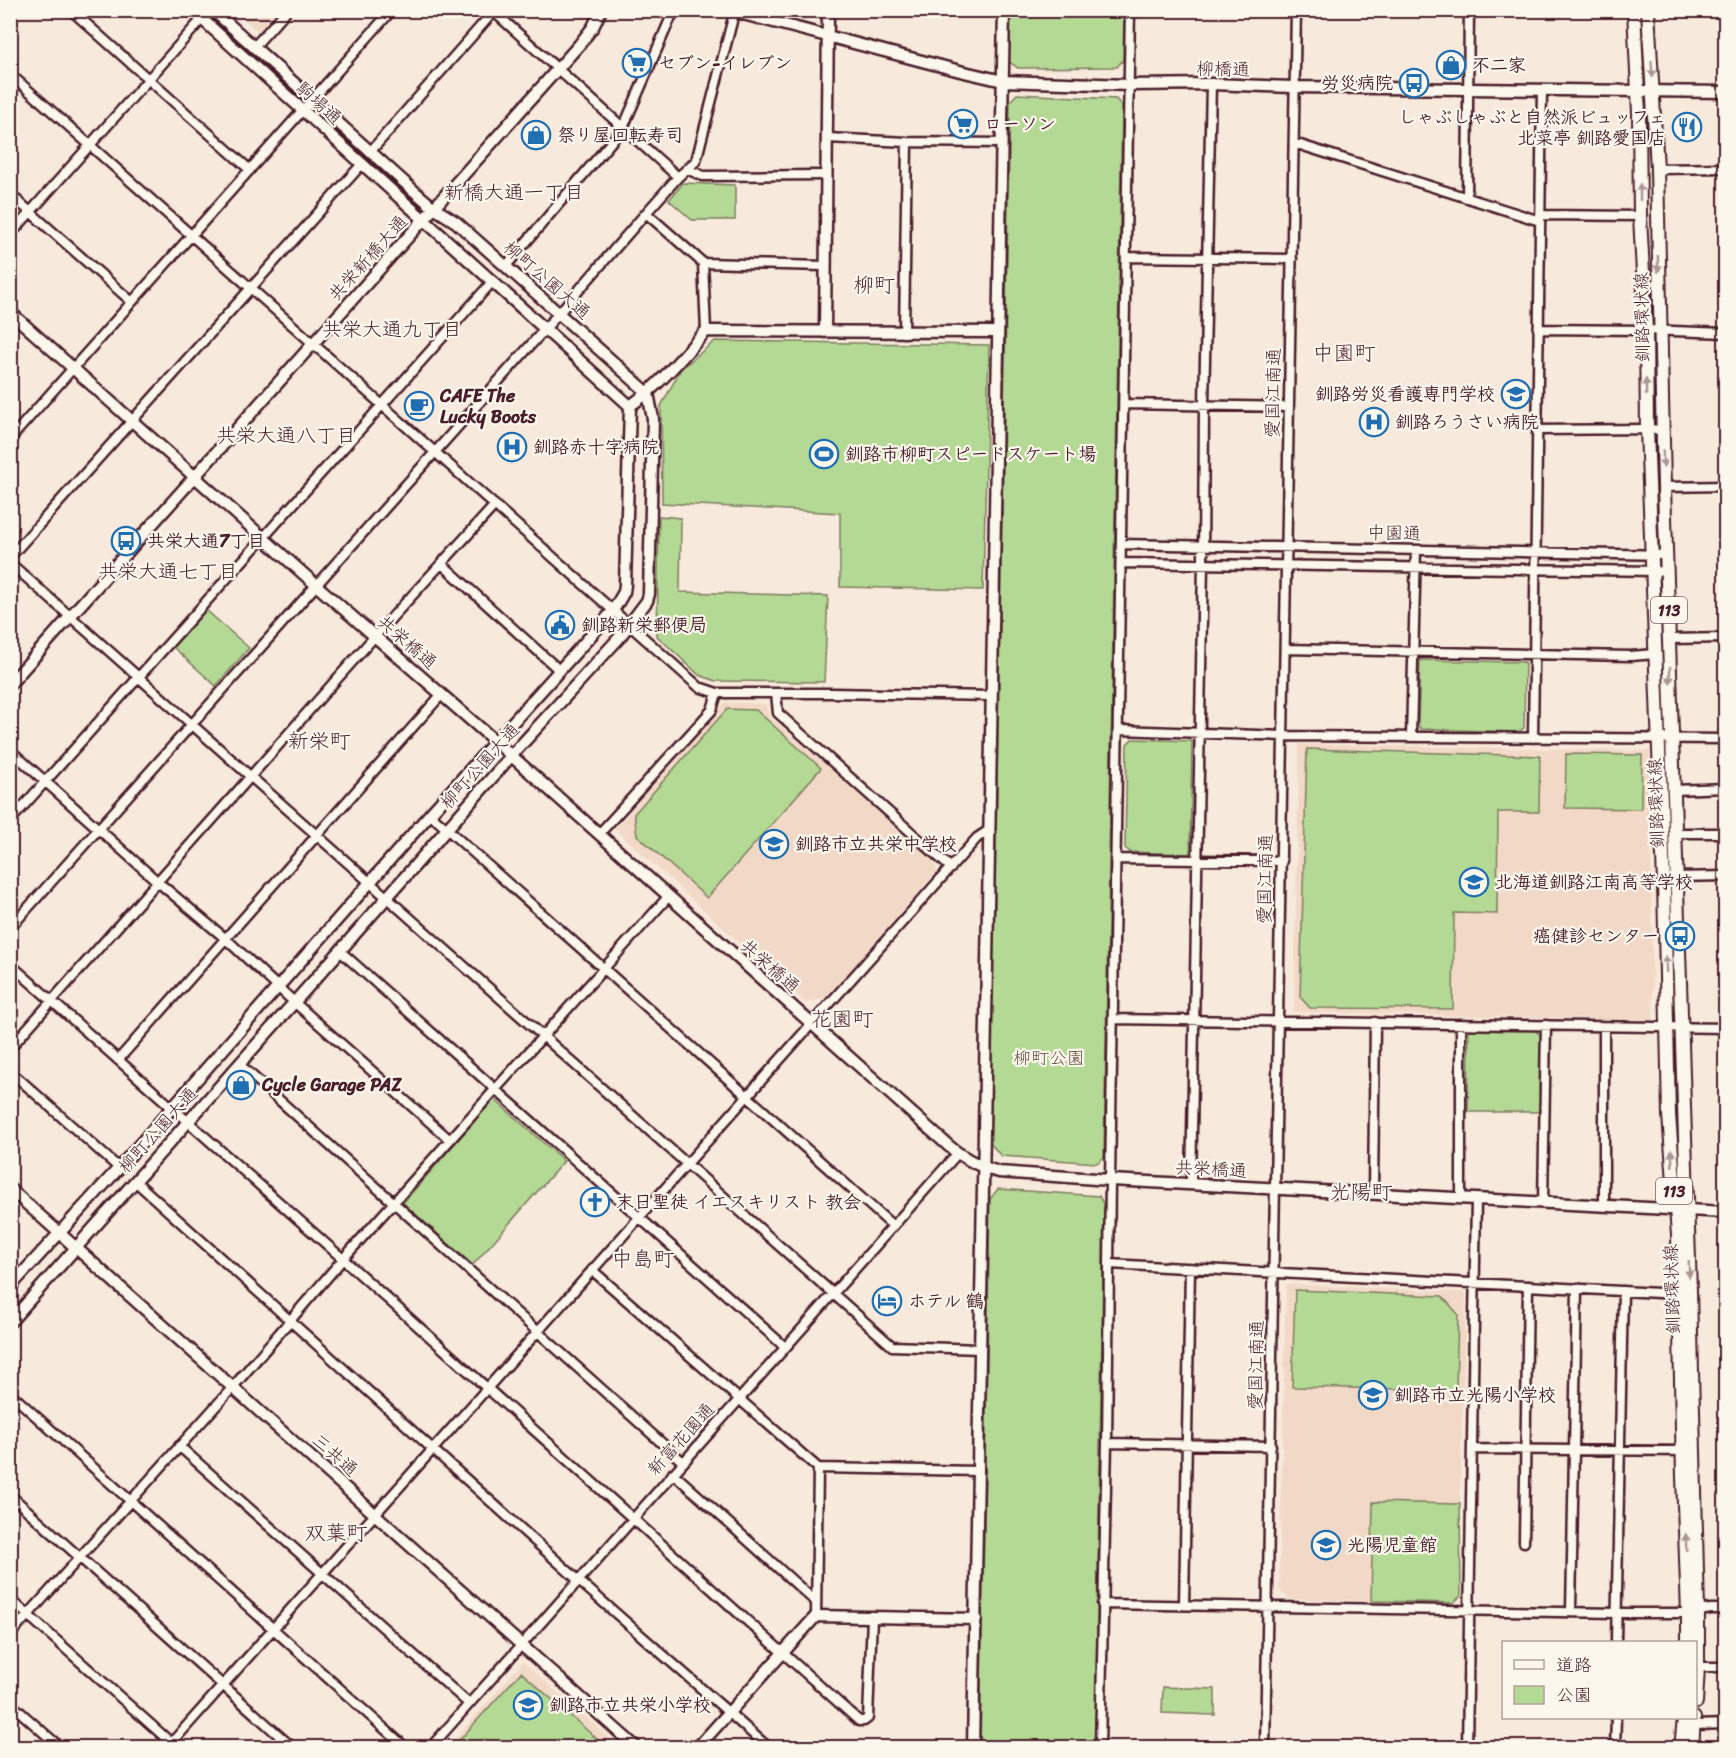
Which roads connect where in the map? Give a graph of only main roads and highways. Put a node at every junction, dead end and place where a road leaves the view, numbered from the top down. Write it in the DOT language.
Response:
graph roads {
  1 [pos="1634,10"];
  2 [pos="1648,10"];
  3 [pos="1681,1210"];
  4 [pos="1688,1451"];
  5 [pos="1693,1612"];
  6 [pos="1688,1641"];
  7 [pos="1696,1641"];
  8 [pos="1697,1656"];
  9 [pos="1697,1679"];
  10 [pos="1691,1720"];
  11 [pos="1681,1748"];
  12 [pos="1692,1748"];
  3 -- 1 [label="main road, 釧路環状線 / 113, one-way"];
  2 -- 3 [label="main road, 釧路環状線 / 113, one-way"];
  3 -- 4 [label="main road, 釧路環状線 / 113, one-way"];
  3 -- 4 [label="main road, 釧路環状線 / 113"];
  4 -- 5 [label="main road, 釧路環状線 / 113"];
  5 -- 6 [label="main road, 釧路環状線 / 113"];
  5 -- 7 [label="main road, 釧路環状線 / 113"];
  8 -- 9 [label="main road, 釧路環状線 / 113"];
  10 -- 11 [label="main road"];
  10 -- 12 [label="main road"];
}
